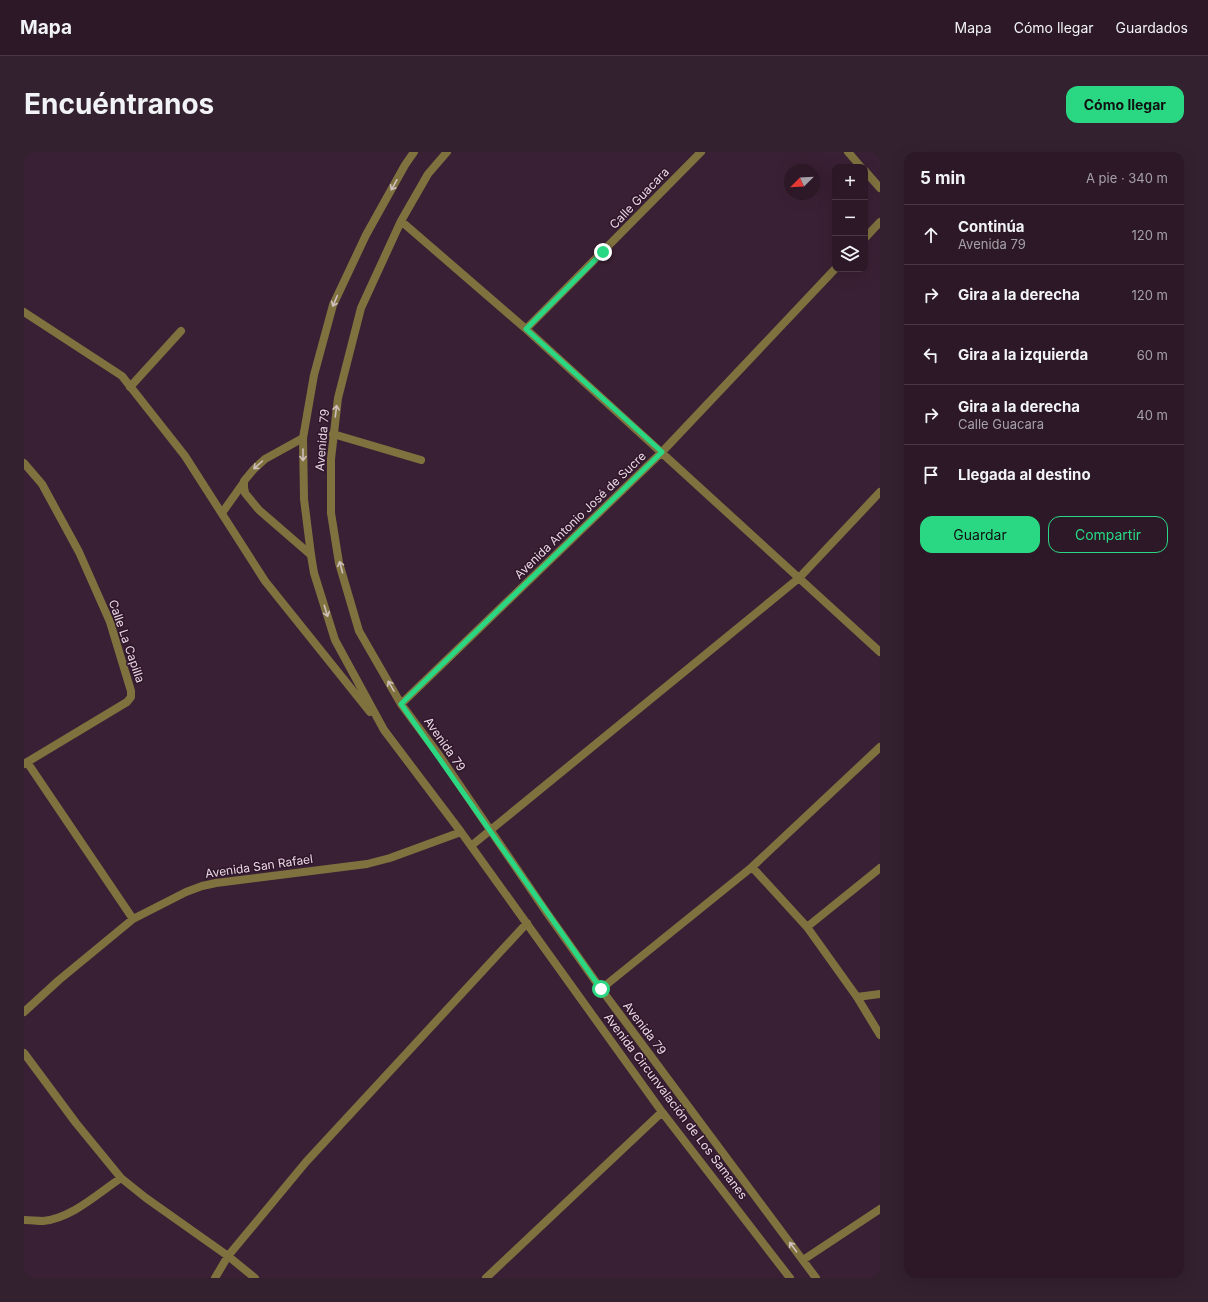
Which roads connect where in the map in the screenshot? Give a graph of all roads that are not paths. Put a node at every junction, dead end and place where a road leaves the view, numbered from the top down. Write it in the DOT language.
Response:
graph roads {
  1 [pos="414,152"];
  2 [pos="447,152"];
  3 [pos="701,152"];
  4 [pos="848,152"];
  5 [pos="858,164"];
  6 [pos="868,174"];
  7 [pos="880,188"];
  8 [pos="401,221"];
  9 [pos="880,222"];
  10 [pos="867,236"];
  11 [pos="832,272"];
  12 [pos="24,312"];
  13 [pos="526,329"];
  14 [pos="181,331"];
  15 [pos="130,387"];
  16 [pos="333,434"];
  17 [pos="303,438"];
  18 [pos="662,452"];
  19 [pos="422,460"];
  20 [pos="24,463"];
  21 [pos="244,481"];
  22 [pos="880,492"];
  23 [pos="222,513"];
  24 [pos="311,555"];
  25 [pos="799,578"];
  26 [pos="880,652"];
  27 [pos="401,704"];
  28 [pos="384,730"];
  29 [pos="880,747"];
  30 [pos="25,763"];
  31 [pos="490,830"];
  32 [pos="461,832"];
  33 [pos="471,846"];
  34 [pos="752,867"];
  35 [pos="880,868"];
  36 [pos="133,918"];
  37 [pos="527,923"];
  38 [pos="807,927"];
  39 [pos="601,989"];
  40 [pos="880,994"];
  41 [pos="857,997"];
  42 [pos="24,1012"];
  43 [pos="880,1036"];
  44 [pos="24,1053"];
  45 [pos="662,1112"];
  46 [pos="121,1178"];
  47 [pos="880,1209"];
  48 [pos="24,1220"];
  49 [pos="228,1256"];
  50 [pos="804,1260"];
  51 [pos="215,1278"];
  52 [pos="255,1278"];
  53 [pos="486,1278"];
  54 [pos="790,1278"];
  55 [pos="816,1278"];
  1 -- 17 [label="street, Avenida Circunvalación de Los Samanes, one-way"];
  2 -- 8 [label="street, Avenida 79"];
  3 -- 13 [label="street, Calle Guacara"];
  4 -- 5 [label="street"];
  6 -- 7 [label="street"];
  8 -- 13 [label="street"];
  16 -- 8 [label="street, Avenida 79, one-way"];
  9 -- 10 [label="street"];
  11 -- 18 [label="street, Avenida Antonio José de Sucre"];
  12 -- 15 [label="street"];
  13 -- 18 [label="street"];
  14 -- 15 [label="street"];
  15 -- 23 [label="street"];
  16 -- 19 [label="street"];
  27 -- 16 [label="street, Avenida 79, one-way"];
  17 -- 21 [label="street, one-way"];
  17 -- 24 [label="street, Avenida Circunvalación de Los Samanes, one-way"];
  18 -- 25 [label="street"];
  18 -- 27 [label="street, Avenida Antonio José de Sucre"];
  20 -- 30 [label="street, Calle La Capilla"];
  21 -- 23 [label="street"];
  21 -- 24 [label="street"];
  22 -- 25 [label="street"];
  23 -- 28 [label="street"];
  24 -- 28 [label="street, Avenida Circunvalación de Los Samanes, one-way"];
  25 -- 26 [label="street"];
  25 -- 31 [label="street"];
  27 -- 31 [label="street, Avenida 79"];
  28 -- 32 [label="street, Avenida Circunvalación de Los Samanes"];
  29 -- 34 [label="street"];
  30 -- 36 [label="street"];
  31 -- 33 [label="street"];
  31 -- 39 [label="street, Avenida 79"];
  32 -- 33 [label="street, Avenida Circunvalación de Los Samanes"];
  32 -- 36 [label="street, Avenida San Rafael"];
  33 -- 37 [label="street, Avenida Circunvalación de Los Samanes"];
  34 -- 38 [label="street"];
  34 -- 39 [label="street"];
  35 -- 38 [label="street"];
  36 -- 42 [label="street, Avenida San Rafael"];
  37 -- 45 [label="street, Avenida Circunvalación de Los Samanes"];
  37 -- 49 [label="street"];
  38 -- 41 [label="street"];
  50 -- 39 [label="street, Avenida 79, one-way"];
  40 -- 41 [label="street"];
  41 -- 43 [label="street"];
  44 -- 46 [label="street"];
  45 -- 53 [label="street"];
  45 -- 54 [label="street, Avenida Circunvalación de Los Samanes"];
  46 -- 48 [label="street"];
  46 -- 49 [label="street"];
  47 -- 50 [label="street"];
  49 -- 51 [label="street"];
  49 -- 52 [label="street"];
  50 -- 55 [label="street, Avenida 79"];
}
